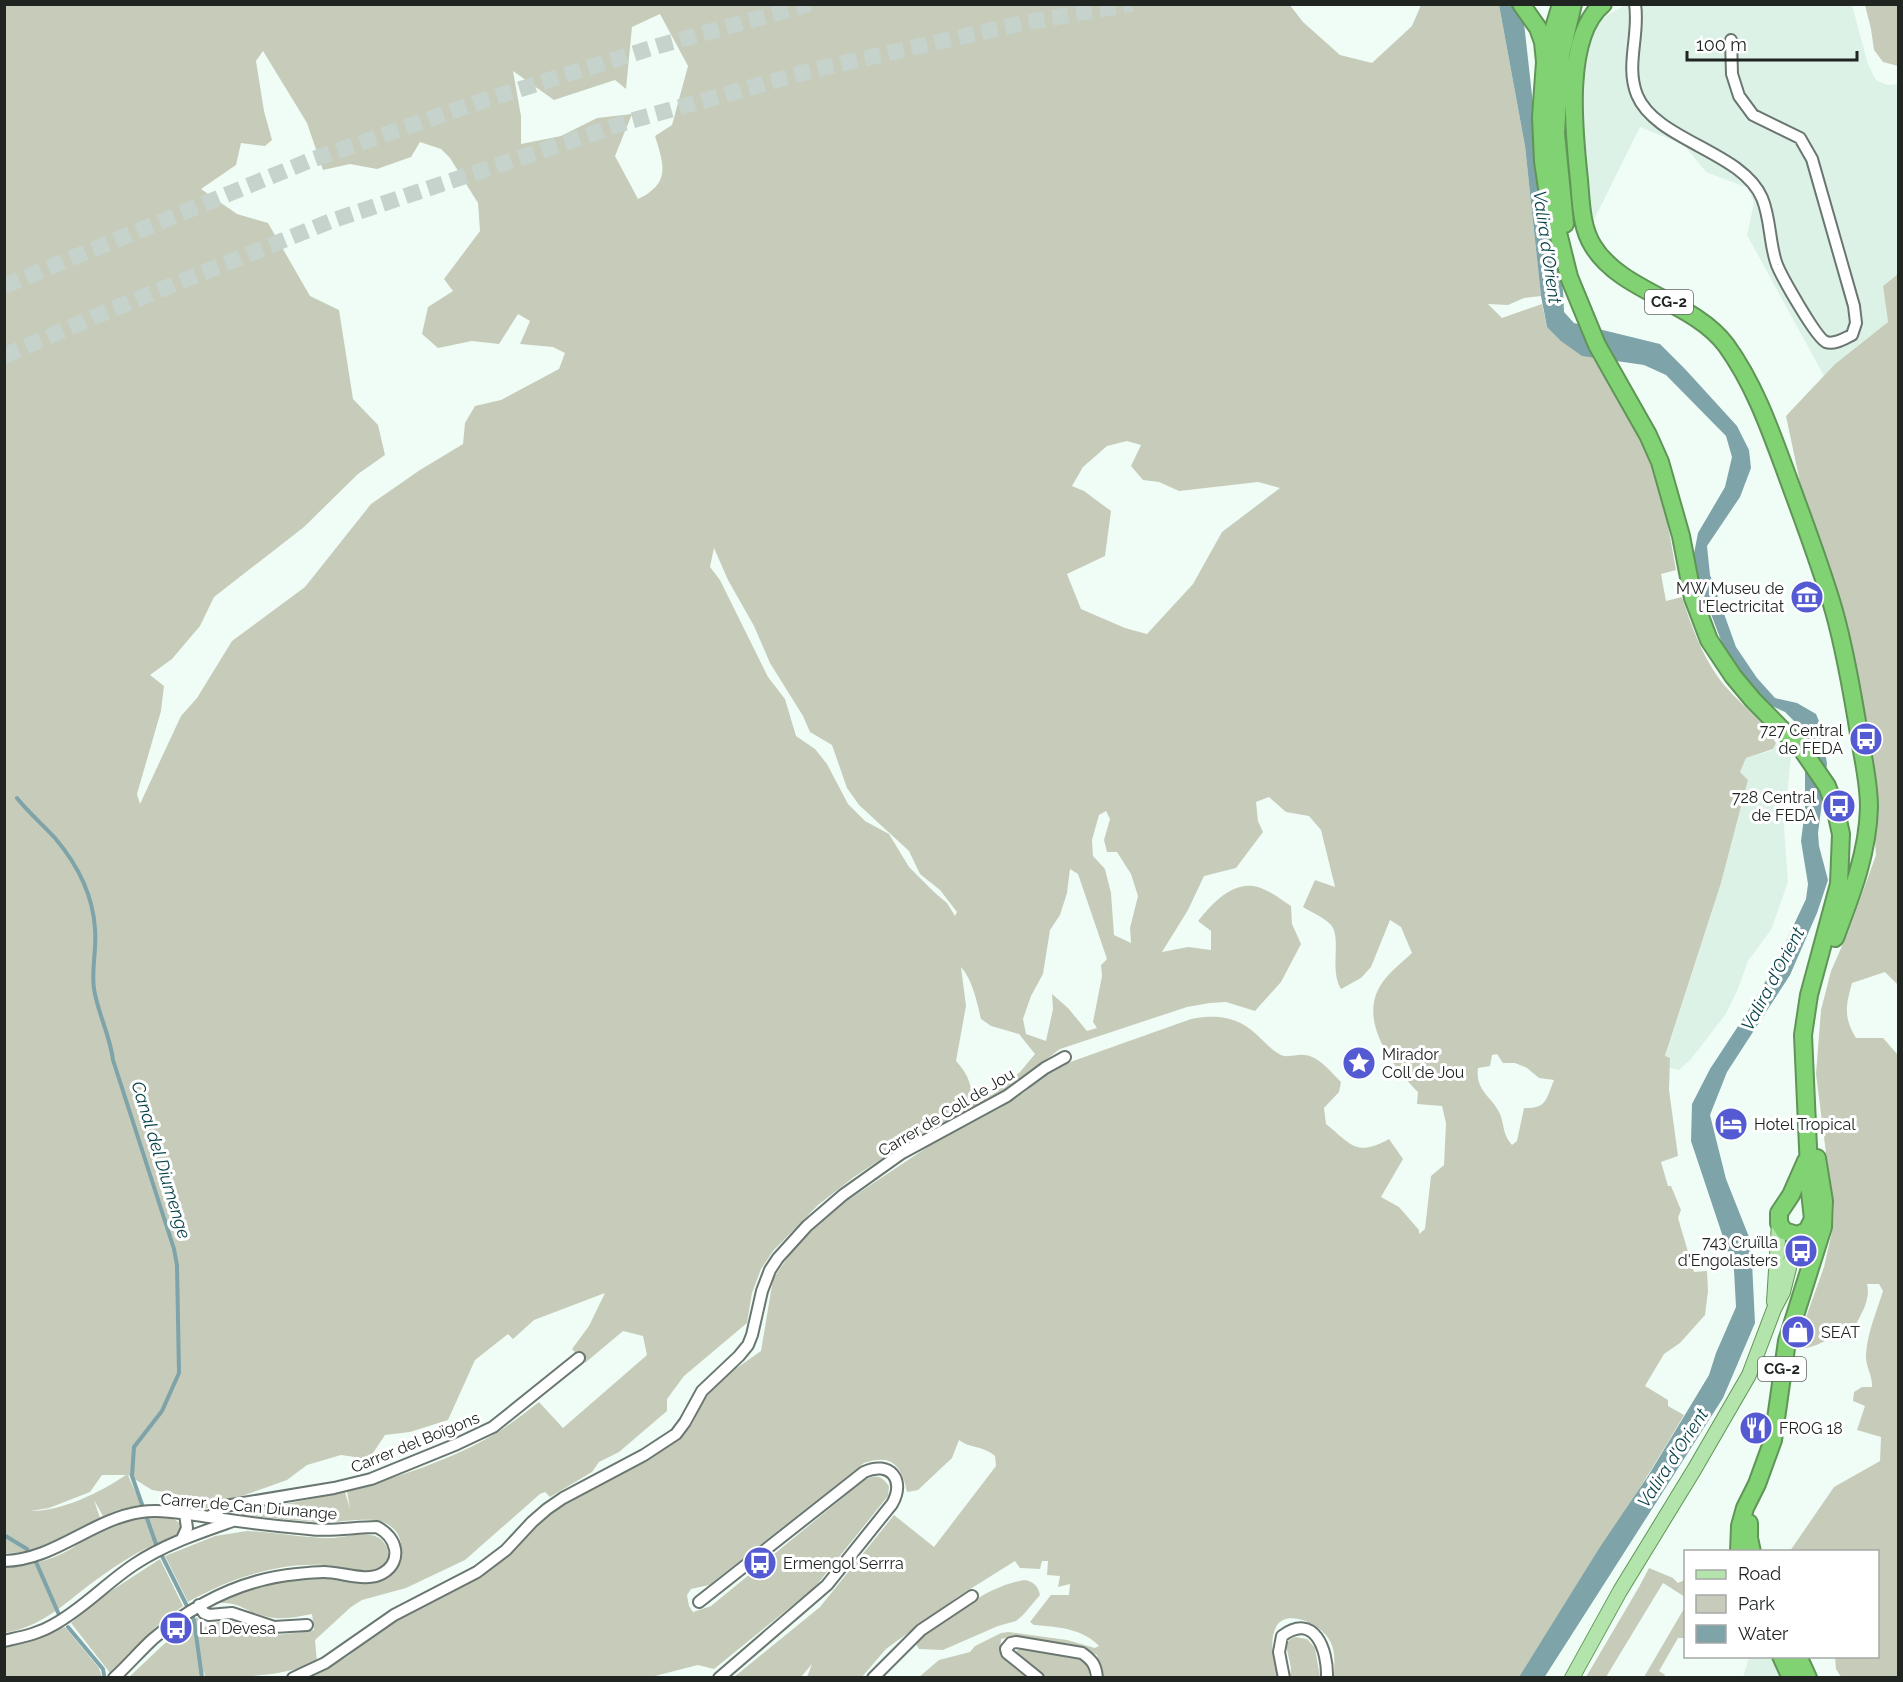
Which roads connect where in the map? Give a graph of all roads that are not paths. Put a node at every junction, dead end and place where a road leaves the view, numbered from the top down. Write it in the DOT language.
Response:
graph roads {
  1 [pos="1521,4"];
  2 [pos="1603,4"];
  3 [pos="1635,4"];
  4 [pos="1570,5"];
  5 [pos="1731,40"];
  6 [pos="1545,62"];
  7 [pos="1562,200"];
  8 [pos="1577,299"];
  9 [pos="1754,392"];
  10 [pos="1812,985"];
  11 [pos="1065,1057"];
  12 [pos="1808,1125"];
  13 [pos="1809,1148"];
  14 [pos="1787,1203"];
  15 [pos="1779,1223"];
  16 [pos="1811,1232"];
  17 [pos="1774,1310"];
  18 [pos="579,1358"];
  19 [pos="1757,1484"];
  20 [pos="185,1514"];
  21 [pos="209,1517"];
  22 [pos="235,1521"];
  23 [pos="182,1539"];
  24 [pos="1739,1550"];
  25 [pos="1752,1550"];
  26 [pos="4,1562"];
  27 [pos="972,1596"];
  28 [pos="699,1602"];
  29 [pos="192,1609"];
  30 [pos="307,1625"];
  31 [pos="4,1641"];
  32 [pos="1782,1658"];
  33 [pos="1799,1658"];
  34 [pos="114,1677"];
  35 [pos="293,1677"];
  36 [pos="718,1677"];
  37 [pos="873,1677"];
  38 [pos="1038,1677"];
  39 [pos="1097,1677"];
  40 [pos="1284,1677"];
  41 [pos="1327,1677"];
  42 [pos="1572,1677"];
  43 [pos="1791,1677"];
  44 [pos="1808,1677"];
  1 -- 6 [label="highway"];
  2 -- 9 [label="highway, CG-2"];
  3 -- 5 [label="street"];
  4 -- 6 [label="highway, CG-2"];
  4 -- 7 [label="highway"];
  6 -- 8 [label="highway, CG-2"];
  7 -- 8 [label="highway"];
  7 -- 9 [label="highway"];
  8 -- 10 [label="highway, CG-2"];
  9 -- 10 [label="highway, CG-2"];
  10 -- 12 [label="highway, CG-2"];
  11 -- 35 [label="street, Carrer de Coll de Jou"];
  12 -- 13 [label="highway, CG-2"];
  12 -- 16 [label="highway"];
  13 -- 14 [label="highway, CG-2"];
  13 -- 16 [label="highway, CG-2"];
  14 -- 15 [label="highway, CG-2"];
  14 -- 16 [label="highway"];
  15 -- 16 [label="highway"];
  15 -- 17 [label="main road"];
  16 -- 17 [label="main road"];
  16 -- 19 [label="highway, CG-2"];
  17 -- 42 [label="main road"];
  18 -- 21 [label="street, Carrer del Boïgons"];
  19 -- 24 [label="highway, CG-2"];
  19 -- 25 [label="highway, CG-2"];
  20 -- 21 [label="street, Carrer de Can Diunange"];
  20 -- 23 [label="street"];
  20 -- 26 [label="street, Carrer de Can Diunange"];
  21 -- 22 [label="street, Carrer de Can Diunange"];
  22 -- 23 [label="street"];
  22 -- 29 [label="street, Carrer de Can Diunange"];
  23 -- 31 [label="street"];
  27 -- 37 [label="street"];
  28 -- 36 [label="street"];
  29 -- 30 [label="street"];
  29 -- 34 [label="street"];
  32 -- 43 [label="highway"];
  33 -- 44 [label="highway"];
  38 -- 39 [label="street"];
  40 -- 41 [label="street"];
}
